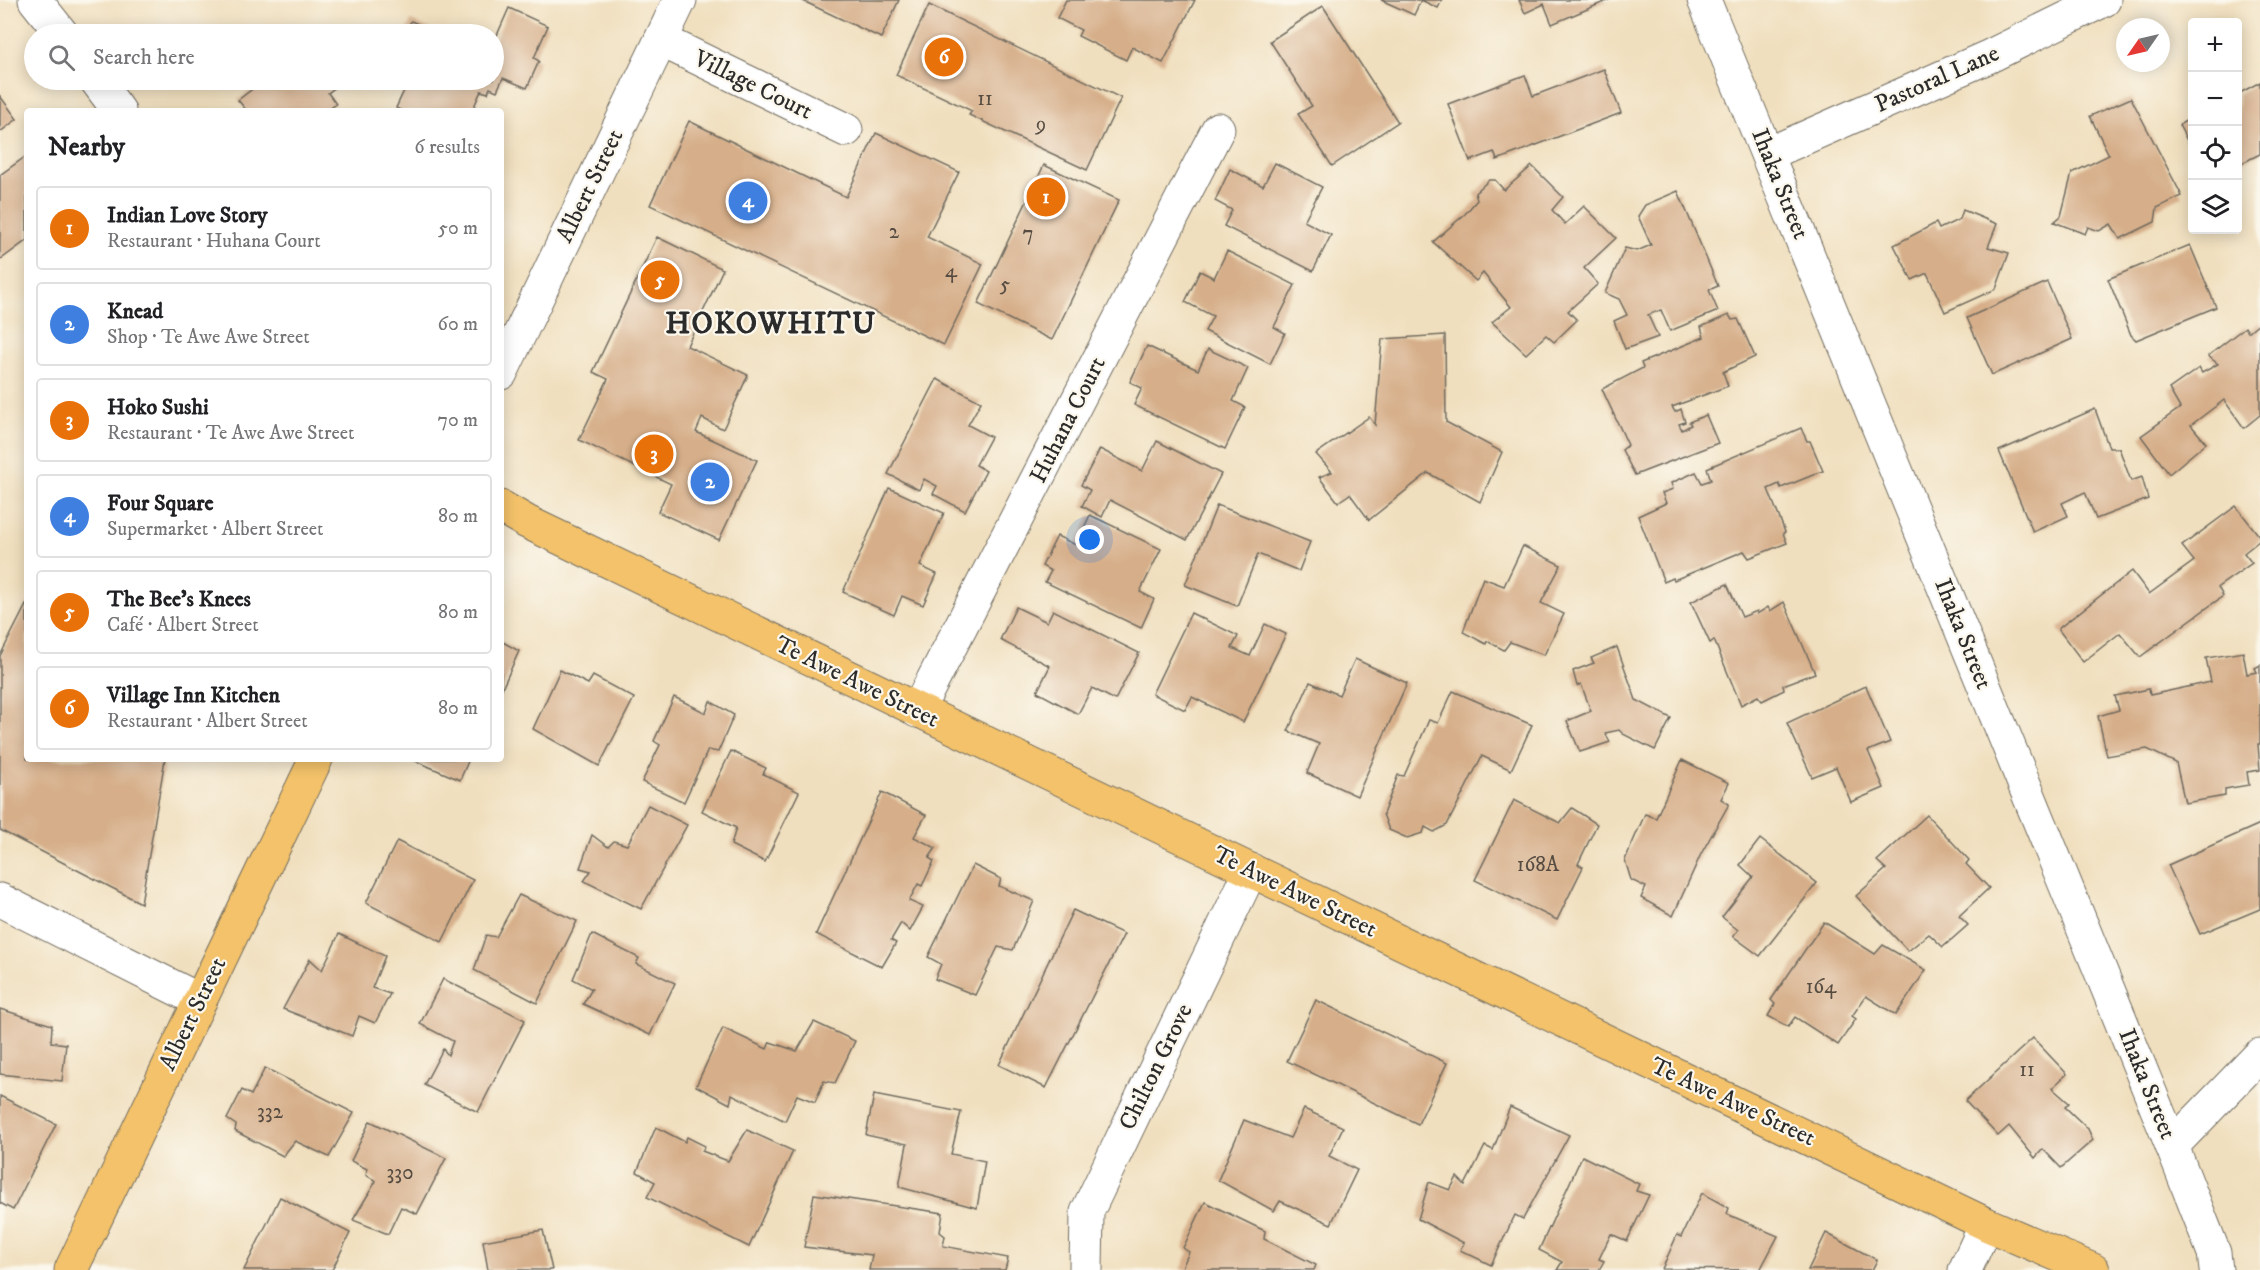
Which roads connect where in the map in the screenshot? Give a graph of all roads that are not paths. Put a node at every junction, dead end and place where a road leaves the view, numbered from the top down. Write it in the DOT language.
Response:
graph roads {
  1 [pos="36,0"];
  2 [pos="680,0"];
  3 [pos="1704,0"];
  4 [pos="2104,0"];
  5 [pos="54,24"];
  6 [pos="661,40"];
  7 [pos="104,90"];
  8 [pos="118,108"];
  9 [pos="1218,129"];
  10 [pos="846,130"];
  11 [pos="1768,154"];
  12 [pos="504,367"];
  13 [pos="504,509"];
  14 [pos="917,711"];
  15 [pos="315,762"];
  16 [pos="1251,870"];
  17 [pos="0,900"];
  18 [pos="199,1000"];
  19 [pos="2260,1055"];
  20 [pos="2172,1146"];
  21 [pos="1986,1224"];
  22 [pos="70,1270"];
  23 [pos="1086,1270"];
  24 [pos="1965,1270"];
  25 [pos="2093,1270"];
  26 [pos="2216,1270"];
  1 -- 5 [label="street"];
  2 -- 6 [label="street, Albert Street"];
  3 -- 11 [label="street, Ihaka Street"];
  4 -- 11 [label="street, Pastoral Lane"];
  6 -- 10 [label="street, Village Court"];
  6 -- 12 [label="street, Albert Street"];
  7 -- 8 [label="street"];
  9 -- 14 [label="street, Huhana Court"];
  11 -- 20 [label="street, Ihaka Street"];
  13 -- 14 [label="main road, Te Awe Awe Street"];
  14 -- 16 [label="main road, Te Awe Awe Street"];
  15 -- 18 [label="main road, Albert Street"];
  16 -- 21 [label="main road, Te Awe Awe Street"];
  16 -- 23 [label="street, Chilton Grove"];
  17 -- 18 [label="street"];
  18 -- 22 [label="main road, Albert Street"];
  19 -- 20 [label="street"];
  20 -- 26 [label="street, Ihaka Street"];
  21 -- 24 [label="street"];
  21 -- 25 [label="main road, Te Awe Awe Street"];
}
